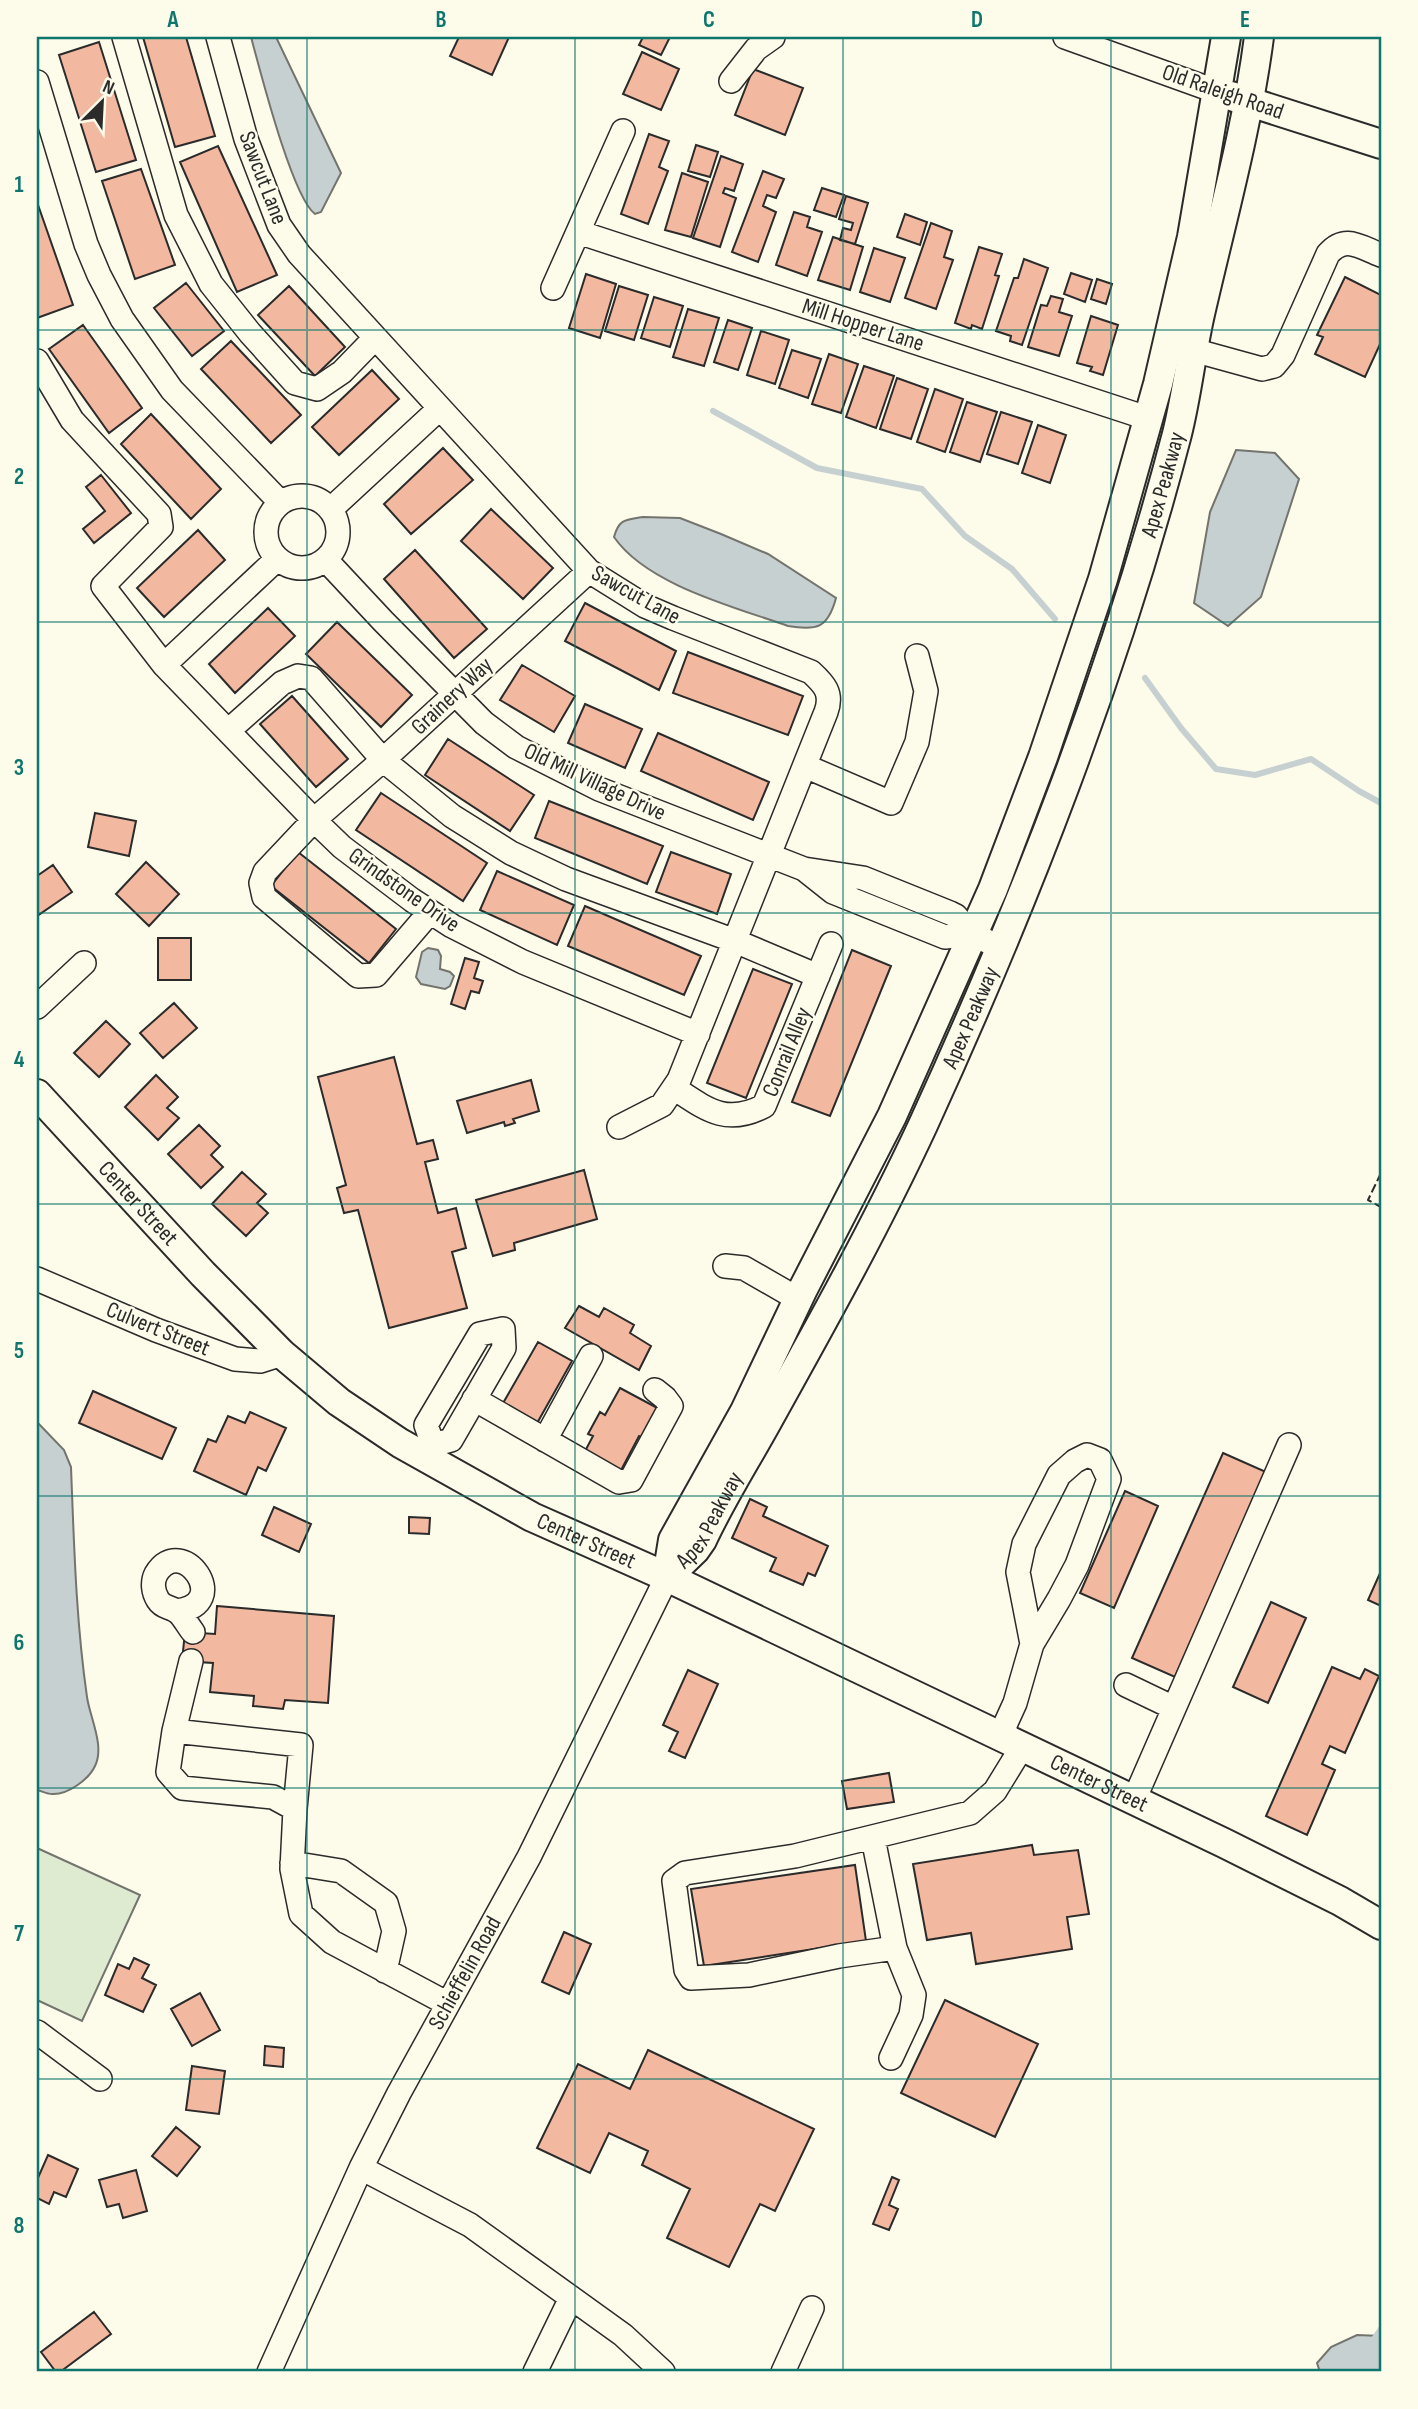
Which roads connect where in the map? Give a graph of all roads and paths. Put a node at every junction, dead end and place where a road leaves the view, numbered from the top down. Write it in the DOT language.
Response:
graph roads {
  1 [pos="124,37"];
  2 [pos="218,37"];
  3 [pos="773,37"];
  4 [pos="1065,37"];
  5 [pos="1226,37"];
  6 [pos="1259,37"];
  7 [pos="732,81"];
  8 [pos="37,82"];
  9 [pos="1218,92"];
  10 [pos="1249,102"];
  11 [pos="622,131"];
  12 [pos="1376,146"];
  13 [pos="578,232"];
  14 [pos="1381,255"];
  15 [pos="553,288"];
  16 [pos="375,338"];
  17 [pos="1193,350"];
  18 [pos="37,361"];
  19 [pos="439,409"];
  20 [pos="1147,418"];
  21 [pos="280,502"];
  22 [pos="331,509"];
  23 [pos="277,559"];
  24 [pos="326,560"];
  25 [pos="589,571"];
  26 [pos="918,656"];
  27 [pos="164,665"];
  28 [pos="454,694"];
  29 [pos="228,731"];
  30 [pos="383,760"];
  31 [pos="805,766"];
  32 [pos="314,820"];
  33 [pos="769,854"];
  34 [pos="430,912"];
  35 [pos="971,934"];
  36 [pos="735,941"];
  37 [pos="831,944"];
  38 [pos="1000,947"];
  39 [pos="84,963"];
  40 [pos="818,976"];
  41 [pos="37,1007"];
  42 [pos="698,1034"];
  43 [pos="674,1088"];
  44 [pos="37,1094"];
  45 [pos="619,1127"];
  46 [pos="725,1266"];
  47 [pos="37,1279"];
  48 [pos="798,1298"];
  49 [pos="282,1354"];
  50 [pos="591,1356"];
  51 [pos="655,1390"];
  52 [pos="474,1399"];
  53 [pos="550,1443"];
  54 [pos="1289,1445"];
  55 [pos="429,1451"];
  56 [pos="667,1577"];
  57 [pos="176,1611"];
  58 [pos="193,1632"];
  59 [pos="1032,1644"];
  60 [pos="191,1661"];
  61 [pos="1126,1685"];
  62 [pos="1174,1708"];
  63 [pos="174,1731"];
  64 [pos="1011,1741"];
  65 [pos="1134,1800"];
  66 [pos="295,1810"];
  67 [pos="873,1838"];
  68 [pos="292,1863"];
  69 [pos="1381,1925"];
  70 [pos="895,1948"];
  71 [pos="385,1970"];
  72 [pos="448,2004"];
  73 [pos="38,2036"];
  74 [pos="891,2059"];
  75 [pos="100,2079"];
  76 [pos="361,2168"];
  77 [pos="571,2298"];
  78 [pos="811,2308"];
  79 [pos="269,2372"];
  80 [pos="535,2372"];
  81 [pos="663,2372"];
  82 [pos="783,2372"];
  1 -- 16 [label="street"];
  2 -- 16 [label="street, Sawcut Lane"];
  3 -- 7 [label="street"];
  4 -- 9 [label="street, Old Raleigh Road"];
  5 -- 9 [label="main road, Apex Peakway"];
  6 -- 10 [label="main road, Apex Peakway"];
  8 -- 21 [label="street"];
  9 -- 10 [label="main road, Old Raleigh Road"];
  9 -- 20 [label="main road, Apex Peakway"];
  10 -- 12 [label="main road, Old Raleigh Road"];
  10 -- 17 [label="main road, Apex Peakway"];
  11 -- 13 [label="street"];
  13 -- 15 [label="street"];
  13 -- 20 [label="street, Mill Hopper Lane"];
  14 -- 17 [label="street"];
  16 -- 19 [label="street, Sawcut Lane"];
  17 -- 38 [label="main road, Apex Peakway"];
  18 -- 27 [label="street, Grindstone Drive"];
  19 -- 22 [label="street"];
  19 -- 25 [label="street, Sawcut Lane"];
  20 -- 35 [label="main road, Apex Peakway"];
  21 -- 22 [label="street"];
  21 -- 23 [label="street"];
  22 -- 24 [label="street"];
  23 -- 24 [label="street"];
  23 -- 27 [label="street"];
  24 -- 28 [label="street, Old Mill Village Drive"];
  25 -- 28 [label="street, Grainery Way"];
  25 -- 31 [label="street, Sawcut Lane"];
  26 -- 31 [label="street"];
  27 -- 29 [label="street, Grindstone Drive"];
  28 -- 30 [label="street, Grainery Way"];
  28 -- 33 [label="street, Old Mill Village Drive"];
  29 -- 30 [label="street"];
  29 -- 32 [label="street, Grindstone Drive"];
  30 -- 32 [label="street, Grainery Way"];
  30 -- 36 [label="street"];
  31 -- 33 [label="street, Sawcut Lane"];
  32 -- 34 [label="street, Grindstone Drive"];
  32 -- 34 [label="street, Grainery Way"];
  33 -- 35 [label="street, Old Mill Village Drive"];
  33 -- 36 [label="street, Sawcut Lane"];
  34 -- 42 [label="street, Grindstone Drive"];
  35 -- 38 [label="street, Old Mill Village Drive"];
  35 -- 48 [label="main road, Apex Peakway"];
  36 -- 40 [label="street"];
  36 -- 42 [label="street, Sawcut Lane"];
  37 -- 40 [label="street, Conrail Alley"];
  38 -- 56 [label="main road, Apex Peakway"];
  39 -- 41 [label="street"];
  40 -- 43 [label="street, Conrail Alley"];
  42 -- 43 [label="street, Sawcut Lane"];
  43 -- 45 [label="street, Sawcut Lane"];
  44 -- 49 [label="main road, Center Street"];
  46 -- 48 [label="street"];
  47 -- 49 [label="street, Culvert Street"];
  48 -- 56 [label="main road, Apex Peakway"];
  49 -- 55 [label="main road, Center Street"];
  50 -- 53 [label="street"];
  51 -- 53 [label="street"];
  52 -- 53 [label="street"];
  52 -- 55 [label="street"];
  52 -- 55 [label="street"];
  54 -- 62 [label="street"];
  55 -- 56 [label="main road, Center Street"];
  56 -- 64 [label="main road, Center Street"];
  56 -- 72 [label="street, Schieffelin Road"];
  57 -- 58 [label="street"];
  59 -- 59 [label="street"];
  59 -- 64 [label="street"];
  60 -- 63 [label="street"];
  61 -- 62 [label="street"];
  62 -- 65 [label="street"];
  63 -- 66 [label="street"];
  63 -- 66 [label="street"];
  64 -- 65 [label="main road, Center Street"];
  64 -- 67 [label="street"];
  65 -- 69 [label="main road, Center Street"];
  66 -- 68 [label="street"];
  67 -- 70 [label="street"];
  67 -- 70 [label="street"];
  68 -- 71 [label="street"];
  68 -- 71 [label="street"];
  70 -- 74 [label="street"];
  71 -- 72 [label="street"];
  72 -- 76 [label="street, Schieffelin Road"];
  73 -- 75 [label="street"];
  76 -- 77 [label="street"];
  76 -- 79 [label="street, Schieffelin Road"];
  77 -- 80 [label="street"];
  77 -- 81 [label="street"];
  78 -- 82 [label="street"];
}
